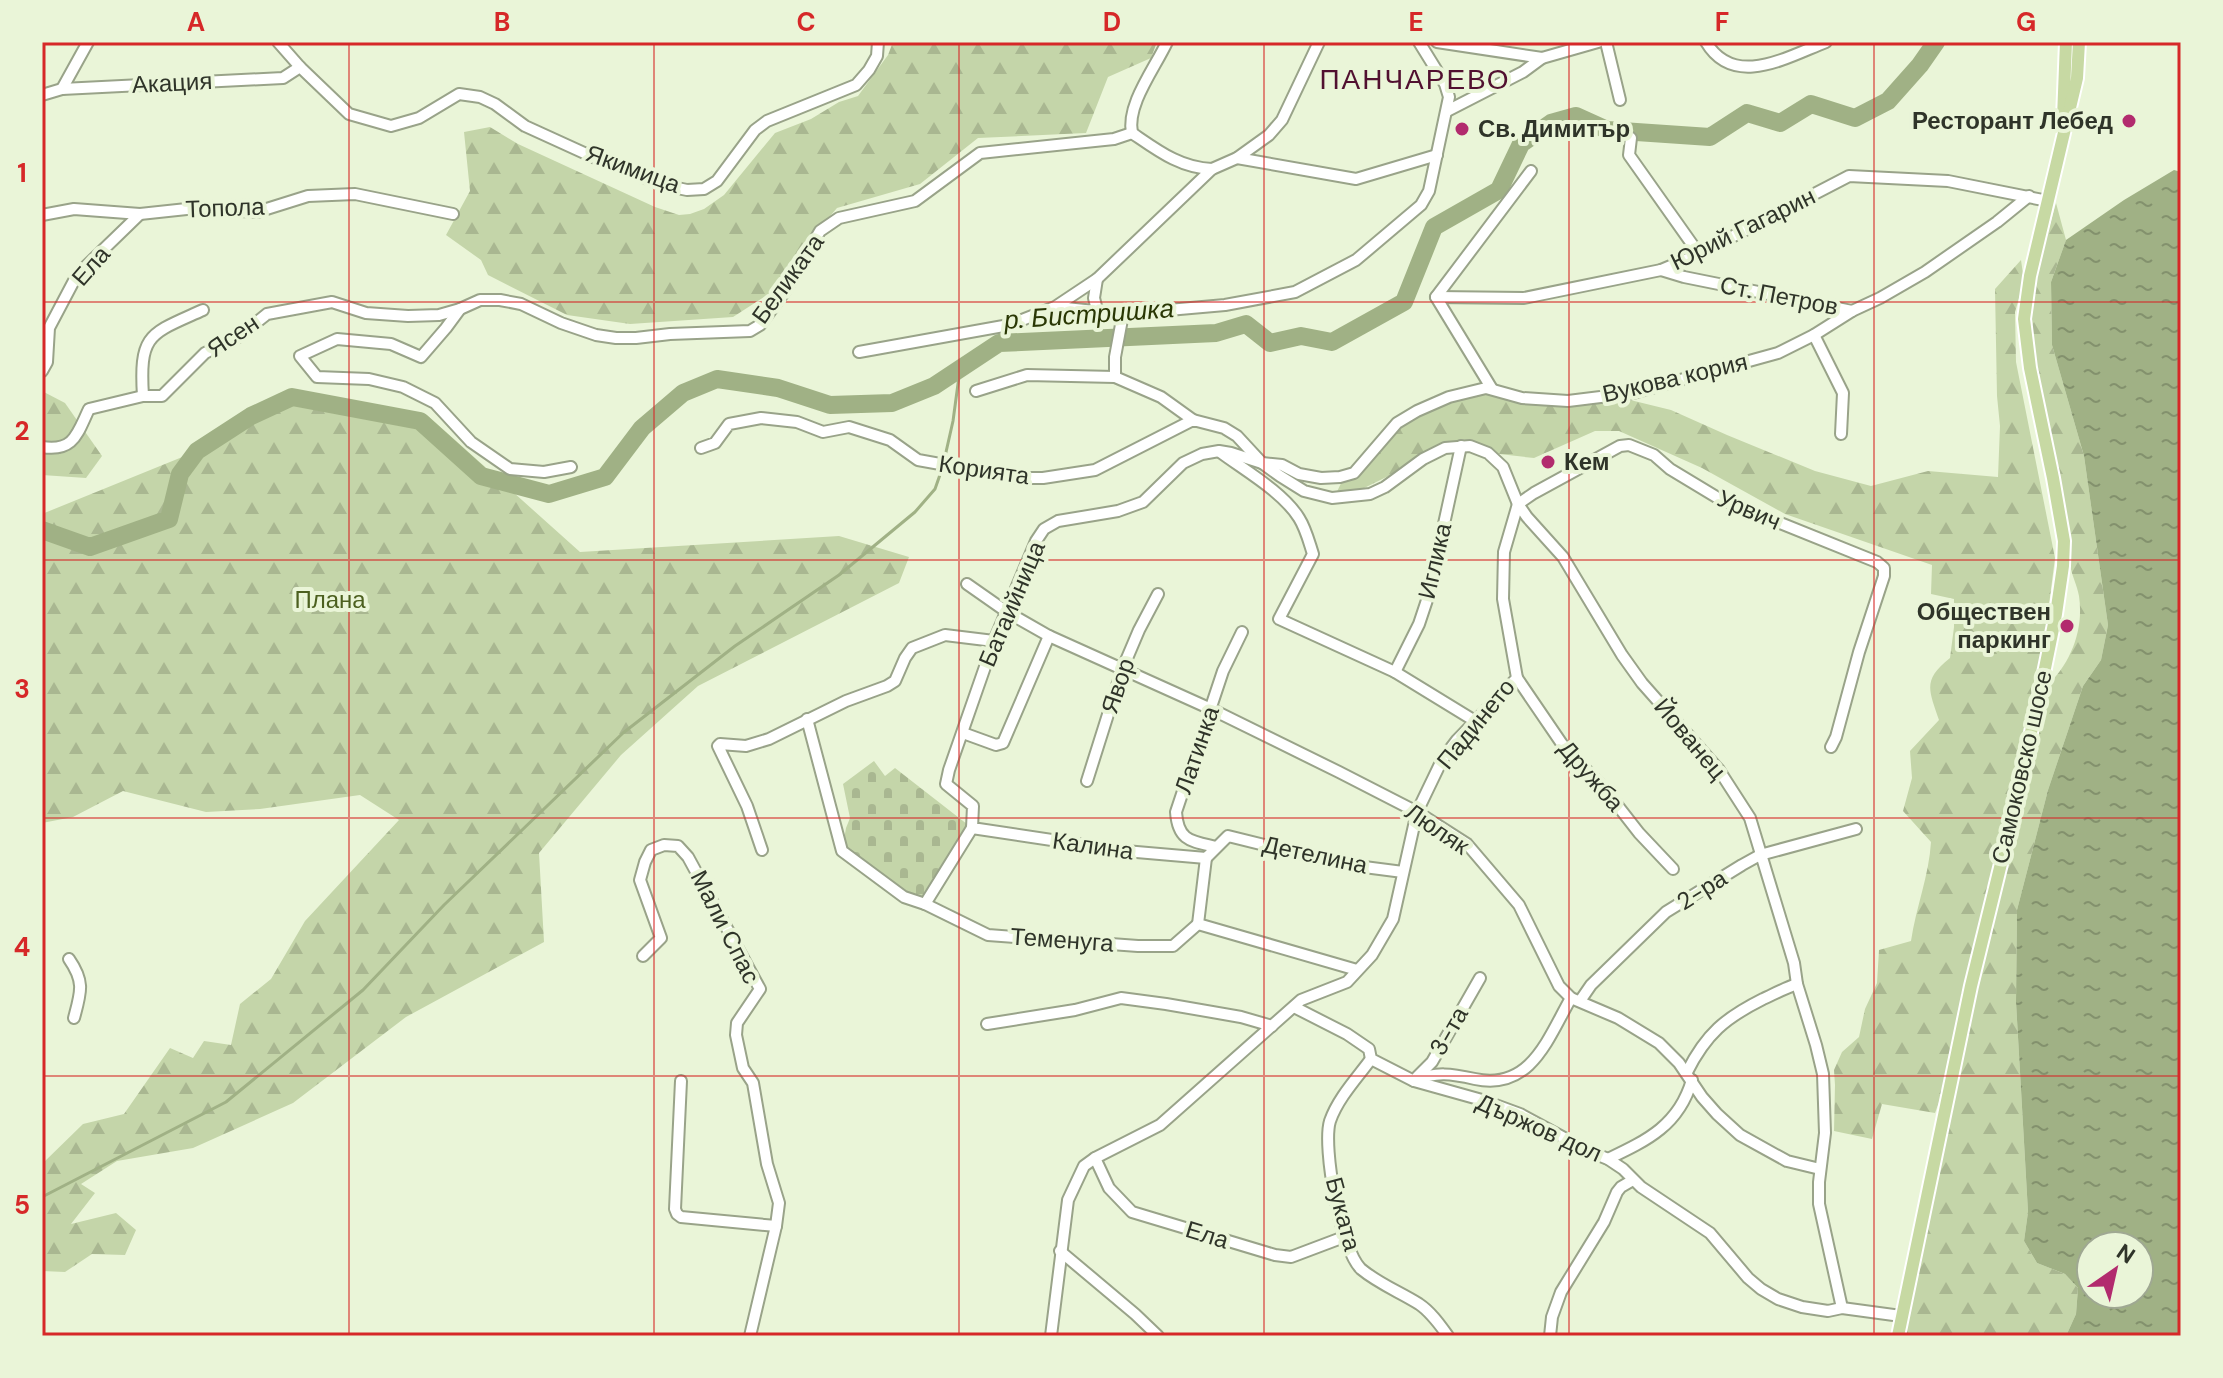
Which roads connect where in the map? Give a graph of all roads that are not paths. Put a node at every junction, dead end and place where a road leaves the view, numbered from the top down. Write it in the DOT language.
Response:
graph roads {
  1 [pos="88,42"];
  2 [pos="278,42"];
  3 [pos="878,42"];
  4 [pos="1167,42"];
  5 [pos="1419,42"];
  6 [pos="1437,42"];
  7 [pos="1598,42"];
  8 [pos="1606,42"];
  9 [pos="1706,42"];
  10 [pos="1826,42"];
  11 [pos="2066,42"];
  12 [pos="2079,42"];
  13 [pos="1318,43"];
  14 [pos="1542,58"];
  15 [pos="300,67"];
  16 [pos="62,89"];
  17 [pos="42,95"];
  18 [pos="1620,100"];
  19 [pos="1447,111"];
  20 [pos="1132,133"];
  21 [pos="1631,138"];
  22 [pos="2062,149"];
  23 [pos="1437,155"];
  24 [pos="1237,158"];
  25 [pos="1212,169"];
  26 [pos="1531,171"];
  27 [pos="2029,196"];
  28 [pos="2048,201"];
  29 [pos="140,214"];
  30 [pos="453,214"];
  31 [pos="42,215"];
  32 [pos="1699,254"];
  33 [pos="1661,270"];
  34 [pos="1097,279"];
  35 [pos="1436,297"];
  36 [pos="1055,307"];
  37 [pos="460,309"];
  38 [pos="203,310"];
  39 [pos="1097,310"];
  40 [pos="1852,311"];
  41 [pos="1123,314"];
  42 [pos="1814,335"];
  43 [pos="859,352"];
  44 [pos="42,371"];
  45 [pos="1115,377"];
  46 [pos="1492,389"];
  47 [pos="976,391"];
  48 [pos="143,396"];
  49 [pos="1193,420"];
  50 [pos="1841,434"];
  51 [pos="1461,446"];
  52 [pos="42,447"];
  53 [pos="701,448"];
  54 [pos="1219,451"];
  55 [pos="1262,463"];
  56 [pos="571,467"];
  57 [pos="1518,504"];
  58 [pos="967,584"];
  59 [pos="1158,594"];
  60 [pos="1007,612"];
  61 [pos="1242,632"];
  62 [pos="1049,636"];
  63 [pos="994,641"];
  64 [pos="1122,670"];
  65 [pos="1395,672"];
  66 [pos="1517,678"];
  67 [pos="1211,709"];
  68 [pos="807,719"];
  69 [pos="1475,721"];
  70 [pos="963,733"];
  71 [pos="1831,747"];
  72 [pos="1087,781"];
  73 [pos="1417,812"];
  74 [pos="972,828"];
  75 [pos="1856,829"];
  76 [pos="1216,847"];
  77 [pos="762,850"];
  78 [pos="1760,855"];
  79 [pos="1206,858"];
  80 [pos="1673,869"];
  81 [pos="1403,872"];
  82 [pos="925,904"];
  83 [pos="1198,924"];
  84 [pos="643,956"];
  85 [pos="69,959"];
  86 [pos="1357,970"];
  87 [pos="1480,978"];
  88 [pos="1797,984"];
  89 [pos="1576,1000"];
  90 [pos="1294,1007"];
  91 [pos="74,1018"];
  92 [pos="987,1024"];
  93 [pos="1272,1026"];
  94 [pos="1371,1059"];
  95 [pos="1689,1076"];
  96 [pos="681,1081"];
  97 [pos="1414,1081"];
  98 [pos="1095,1158"];
  99 [pos="1608,1159"];
  100 [pos="1820,1169"];
  101 [pos="1633,1180"];
  102 [pos="776,1226"];
  103 [pos="1344,1237"];
  104 [pos="1060,1251"];
  105 [pos="1842,1308"];
  106 [pos="1901,1316"];
  107 [pos="750,1336"];
  108 [pos="1051,1336"];
  109 [pos="1158,1336"];
  110 [pos="1448,1336"];
  111 [pos="1550,1336"];
  112 [pos="1898,1336"];
  1 -- 16 [label="street"];
  2 -- 15 [label="street"];
  3 -- 15 [label="street, Якимица"];
  4 -- 20 [label="street"];
  5 -- 19 [label="street"];
  6 -- 14 [label="street"];
  7 -- 14 [label="street"];
  8 -- 18 [label="street"];
  9 -- 10 [label="street"];
  11 -- 22 [label="main road, Самоковско шосе"];
  12 -- 22 [label="main road, Самоковско шосе"];
  13 -- 24 [label="street"];
  14 -- 19 [label="street"];
  15 -- 16 [label="street, Акация"];
  16 -- 17 [label="street, Акация"];
  19 -- 23 [label="street"];
  20 -- 25 [label="street"];
  20 -- 37 [label="street, Беликата"];
  21 -- 32 [label="street"];
  22 -- 28 [label="main road, Самоковско шосе"];
  23 -- 24 [label="street"];
  23 -- 41 [label="street"];
  24 -- 25 [label="street"];
  25 -- 34 [label="street"];
  26 -- 35 [label="street"];
  27 -- 28 [label="street, Юрий Гагарин"];
  27 -- 32 [label="street, Юрий Гагарин"];
  27 -- 40 [label="street, Вукова кория"];
  28 -- 106 [label="main road, Самоковско шосе"];
  29 -- 30 [label="street, Топола"];
  29 -- 31 [label="street, Топола"];
  29 -- 44 [label="street, Ела"];
  32 -- 33 [label="street, Юрий Гагарин"];
  33 -- 35 [label="street, Юрий Гагарин"];
  33 -- 40 [label="street, Ст. Петров"];
  34 -- 36 [label="street"];
  34 -- 39 [label="street"];
  35 -- 46 [label="street"];
  36 -- 39 [label="street"];
  36 -- 43 [label="street"];
  37 -- 48 [label="street, Ясен"];
  37 -- 56 [label="street"];
  38 -- 48 [label="street"];
  39 -- 41 [label="street"];
  40 -- 42 [label="street, Вукова кория"];
  41 -- 45 [label="street"];
  42 -- 46 [label="street, Вукова кория"];
  42 -- 50 [label="street"];
  45 -- 47 [label="street"];
  45 -- 49 [label="street"];
  46 -- 55 [label="street, Вукова кория"];
  48 -- 52 [label="street, Ясен"];
  49 -- 53 [label="street, Корията"];
  49 -- 55 [label="street"];
  51 -- 55 [label="street"];
  51 -- 57 [label="street, Йованец"];
  51 -- 65 [label="street, Иглика"];
  54 -- 55 [label="street"];
  54 -- 60 [label="street, Батаийница"];
  54 -- 65 [label="street"];
  57 -- 66 [label="street, Падинето"];
  57 -- 71 [label="street, Урвич"];
  57 -- 78 [label="street, Йованец"];
  58 -- 60 [label="street, Люляк"];
  59 -- 64 [label="street, Явор"];
  60 -- 62 [label="street, Люляк"];
  60 -- 63 [label="street, Батаийница"];
  61 -- 67 [label="street, Латинка"];
  62 -- 64 [label="street, Люляк"];
  62 -- 70 [label="street"];
  63 -- 68 [label="street"];
  63 -- 70 [label="street, Батаийница"];
  64 -- 67 [label="street, Люляк"];
  64 -- 72 [label="street, Явор"];
  65 -- 69 [label="street"];
  66 -- 69 [label="street, Падинето"];
  66 -- 80 [label="street, Дружба"];
  67 -- 73 [label="street, Люляк"];
  67 -- 76 [label="street, Латинка"];
  68 -- 77 [label="street"];
  68 -- 82 [label="street, Теменуга"];
  69 -- 73 [label="street, Падинето"];
  70 -- 74 [label="street, Батаийница"];
  73 -- 81 [label="street, Падинето"];
  73 -- 89 [label="street, Люляк"];
  74 -- 79 [label="street, Калина"];
  74 -- 82 [label="street"];
  75 -- 78 [label="street, 2-ра"];
  76 -- 79 [label="street"];
  76 -- 81 [label="street, Детелина"];
  78 -- 88 [label="street, Йованец"];
  78 -- 89 [label="street, 2-ра"];
  79 -- 83 [label="street"];
  81 -- 86 [label="street, Падинето"];
  82 -- 83 [label="street, Теменуга"];
  83 -- 86 [label="street"];
  84 -- 102 [label="street, Мали Спас"];
  85 -- 91 [label="street"];
  86 -- 90 [label="street, Падинето"];
  87 -- 97 [label="street, 3-та"];
  88 -- 95 [label="street"];
  88 -- 100 [label="street, Йованец"];
  89 -- 95 [label="street"];
  89 -- 97 [label="street, 2-ра"];
  90 -- 93 [label="street, Падинето"];
  90 -- 94 [label="street, Държов дол"];
  92 -- 93 [label="street"];
  93 -- 98 [label="street, Падинето"];
  94 -- 97 [label="street, Държов дол"];
  94 -- 103 [label="street, Буката"];
  95 -- 99 [label="street"];
  95 -- 100 [label="street"];
  96 -- 102 [label="street"];
  97 -- 99 [label="street, Държов дол"];
  98 -- 103 [label="street, Ела"];
  98 -- 104 [label="street"];
  99 -- 101 [label="street, Държов дол"];
  100 -- 105 [label="street, Йованец"];
  101 -- 105 [label="street, Държов дол"];
  101 -- 111 [label="street"];
  102 -- 107 [label="street, Мали Спас"];
  103 -- 110 [label="street, Буката"];
  104 -- 108 [label="street"];
  104 -- 109 [label="street"];
  105 -- 106 [label="street, Държов дол"];
  106 -- 112 [label="main road, Самоковско шосе"];
}
